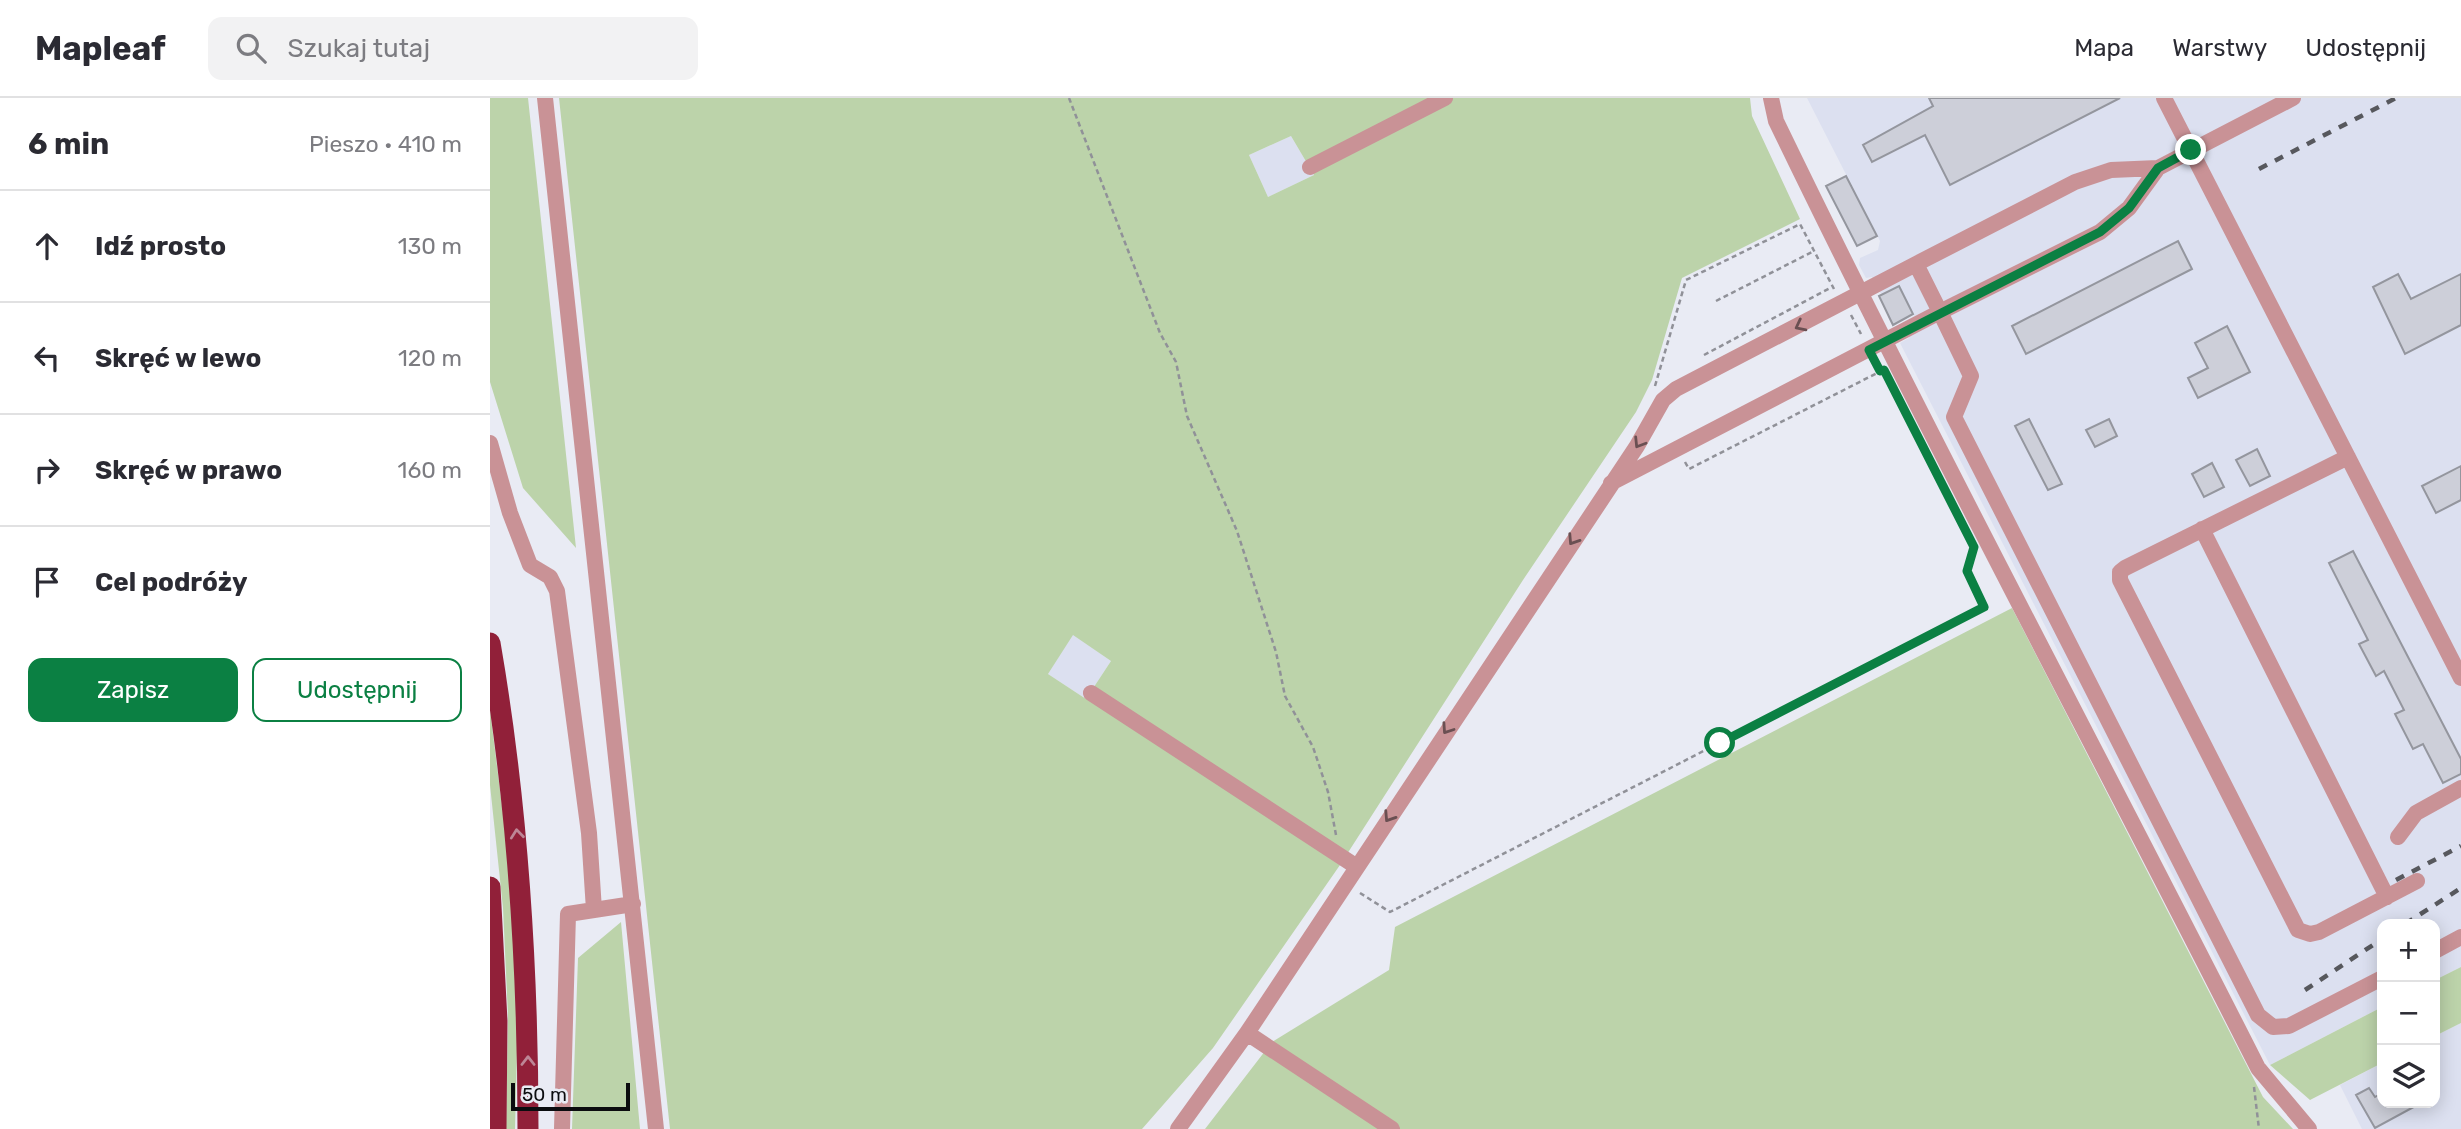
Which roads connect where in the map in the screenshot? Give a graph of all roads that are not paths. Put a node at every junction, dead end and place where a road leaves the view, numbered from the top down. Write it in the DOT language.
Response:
graph roads {
  1 [pos="545,98"];
  2 [pos="1445,98"];
  3 [pos="1771,98"];
  4 [pos="2164,98"];
  5 [pos="2293,98"];
  6 [pos="2191,150"];
  7 [pos="1310,167"];
  8 [pos="2158,168"];
  9 [pos="1916,264"];
  10 [pos="1860,295"];
  11 [pos="1940,312"];
  12 [pos="1884,342"];
  13 [pos="490,443"];
  14 [pos="2348,457"];
  15 [pos="1611,483"];
  16 [pos="2202,529"];
  17 [pos="490,643"];
  18 [pos="2461,678"];
  19 [pos="1091,692"];
  20 [pos="2461,788"];
  21 [pos="2398,837"];
  22 [pos="1359,864"];
  23 [pos="2417,881"];
  24 [pos="490,887"];
  25 [pos="2387,897"];
  26 [pos="633,904"];
  27 [pos="594,910"];
  28 [pos="2461,937"];
  29 [pos="2440,948"];
  30 [pos="2377,981"];
  31 [pos="1247,1033"];
  32 [pos="496,1129"];
  33 [pos="528,1129"];
  34 [pos="562,1129"];
  35 [pos="656,1129"];
  36 [pos="1178,1129"];
  37 [pos="1392,1129"];
  38 [pos="2309,1129"];
  1 -- 26 [label="street"];
  2 -- 7 [label="street"];
  3 -- 10 [label="street"];
  4 -- 6 [label="street"];
  5 -- 6 [label="street"];
  6 -- 8 [label="street"];
  6 -- 14 [label="street"];
  8 -- 9 [label="street"];
  8 -- 11 [label="street"];
  9 -- 10 [label="street"];
  9 -- 11 [label="street"];
  10 -- 12 [label="street"];
  10 -- 15 [label="street, one-way"];
  11 -- 12 [label="street"];
  11 -- 30 [label="street"];
  12 -- 15 [label="street"];
  12 -- 38 [label="street"];
  13 -- 27 [label="street"];
  14 -- 16 [label="street"];
  14 -- 18 [label="street"];
  15 -- 22 [label="street, one-way"];
  16 -- 25 [label="street"];
  16 -- 25 [label="street"];
  33 -- 17 [label="highway, one-way"];
  19 -- 22 [label="street"];
  20 -- 21 [label="street"];
  22 -- 31 [label="street"];
  23 -- 25 [label="street"];
  24 -- 32 [label="highway"];
  26 -- 27 [label="street"];
  26 -- 35 [label="street"];
  27 -- 34 [label="street"];
  28 -- 29 [label="street"];
  31 -- 36 [label="street"];
  31 -- 37 [label="street"];
}
